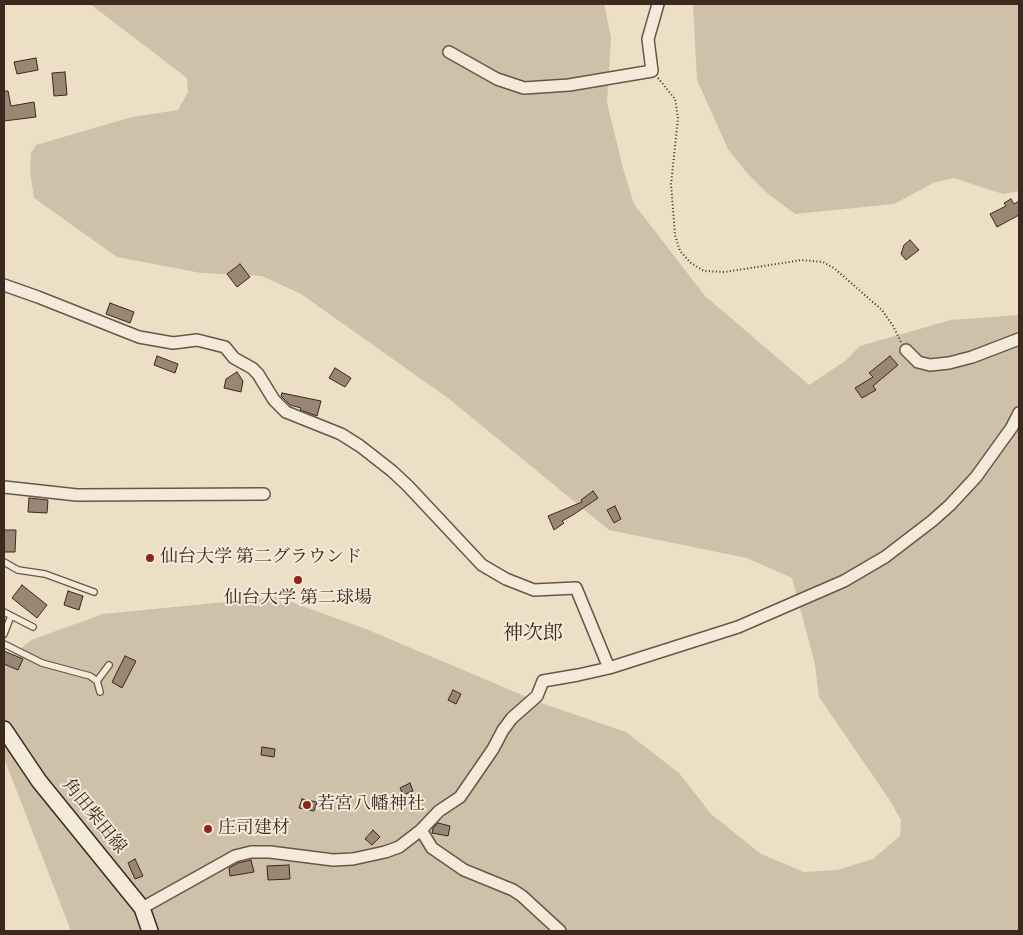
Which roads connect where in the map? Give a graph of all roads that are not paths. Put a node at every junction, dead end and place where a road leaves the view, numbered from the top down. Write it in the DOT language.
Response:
graph roads {
  1 [pos="658,4"];
  2 [pos="449,52"];
  3 [pos="4,285"];
  4 [pos="1019,340"];
  5 [pos="906,350"];
  6 [pos="1019,414"];
  7 [pos="4,487"];
  8 [pos="264,494"];
  9 [pos="4,562"];
  10 [pos="94,592"];
  11 [pos="4,612"];
  12 [pos="11,616"];
  13 [pos="33,628"];
  14 [pos="4,634"];
  15 [pos="4,644"];
  16 [pos="109,665"];
  17 [pos="609,668"];
  18 [pos="97,681"];
  19 [pos="100,692"];
  20 [pos="4,728"];
  21 [pos="421,830"];
  22 [pos="142,908"];
  23 [pos="150,931"];
  24 [pos="560,931"];
  1 -- 2 [label="street"];
  3 -- 17 [label="street"];
  4 -- 5 [label="street"];
  6 -- 17 [label="street"];
  7 -- 8 [label="street"];
  9 -- 10 [label="lane"];
  11 -- 12 [label="lane"];
  12 -- 13 [label="lane"];
  12 -- 14 [label="lane"];
  15 -- 18 [label="lane"];
  16 -- 18 [label="lane"];
  17 -- 21 [label="street"];
  18 -- 19 [label="lane"];
  20 -- 22 [label="main road, 角田柴田線"];
  21 -- 22 [label="street"];
  21 -- 24 [label="street"];
  22 -- 23 [label="main road, 角田柴田線"];
}
